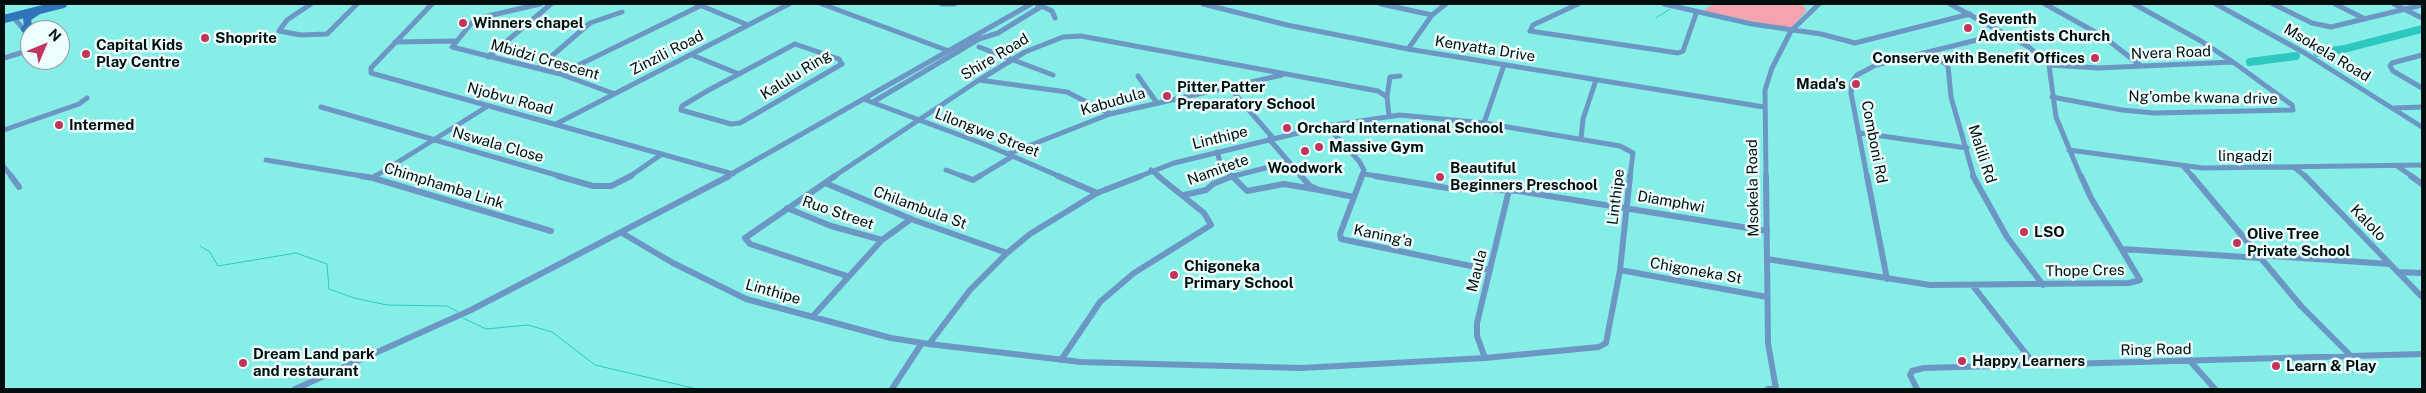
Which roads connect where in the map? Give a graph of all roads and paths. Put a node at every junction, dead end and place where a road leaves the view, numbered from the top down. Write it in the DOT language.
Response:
graph roads {
  1 [pos="63,4"];
  2 [pos="310,4"];
  3 [pos="358,4"];
  4 [pos="432,4"];
  5 [pos="540,4"];
  6 [pos="551,4"];
  7 [pos="789,4"];
  8 [pos="827,4"];
  9 [pos="942,4"];
  10 [pos="954,4"];
  11 [pos="1030,4"];
  12 [pos="1203,4"];
  13 [pos="1381,4"];
  14 [pos="1446,4"];
  15 [pos="1578,4"];
  16 [pos="1664,4"];
  17 [pos="1818,4"];
  18 [pos="1950,4"];
  19 [pos="2045,4"];
  20 [pos="2134,4"];
  21 [pos="2216,4"];
  22 [pos="2272,4"];
  23 [pos="2335,4"];
  24 [pos="2394,4"];
  25 [pos="698,5"];
  26 [pos="1040,5"];
  27 [pos="2422,5"];
  28 [pos="2405,9"];
  29 [pos="38,10"];
  30 [pos="1697,11"];
  31 [pos="622,12"];
  32 [pos="1432,14"];
  33 [pos="1970,14"];
  34 [pos="12,16"];
  35 [pos="1055,18"];
  36 [pos="2422,18"];
  37 [pos="2365,19"];
  38 [pos="4,20"];
  39 [pos="27,20"];
  40 [pos="18,23"];
  41 [pos="748,25"];
  42 [pos="1791,31"];
  43 [pos="2005,33"];
  44 [pos="455,41"];
  45 [pos="395,42"];
  46 [pos="979,47"];
  47 [pos="1408,49"];
  48 [pos="950,51"];
  49 [pos="1931,52"];
  50 [pos="20,53"];
  51 [pos="692,55"];
  52 [pos="2422,55"];
  53 [pos="488,57"];
  54 [pos="4,58"];
  55 [pos="1012,60"];
  56 [pos="2233,62"];
  57 [pos="1504,65"];
  58 [pos="2049,65"];
  59 [pos="2141,66"];
  60 [pos="538,68"];
  61 [pos="560,74"];
  62 [pos="739,74"];
  63 [pos="1288,74"];
  64 [pos="1053,75"];
  65 [pos="1138,76"];
  66 [pos="1400,76"];
  67 [pos="979,80"];
  68 [pos="1596,80"];
  69 [pos="1229,87"];
  70 [pos="2422,88"];
  71 [pos="615,94"];
  72 [pos="1387,97"];
  73 [pos="2052,97"];
  74 [pos="87,98"];
  75 [pos="866,100"];
  76 [pos="873,102"];
  77 [pos="1157,103"];
  78 [pos="488,106"];
  79 [pos="321,107"];
  80 [pos="1764,107"];
  81 [pos="2422,107"];
  82 [pos="2393,108"];
  83 [pos="1110,114"];
  84 [pos="1388,116"];
  85 [pos="918,120"];
  86 [pos="1484,123"];
  87 [pos="556,124"];
  88 [pos="1327,126"];
  89 [pos="2422,127"];
  90 [pos="4,130"];
  91 [pos="1860,133"];
  92 [pos="1271,139"];
  93 [pos="434,140"];
  94 [pos="1581,140"];
  95 [pos="1967,148"];
  96 [pos="2069,150"];
  97 [pos="1216,152"];
  98 [pos="662,154"];
  99 [pos="1011,155"];
  100 [pos="266,160"];
  101 [pos="1289,162"];
  102 [pos="2422,165"];
  103 [pos="2396,166"];
  104 [pos="4,167"];
  105 [pos="2184,167"];
  106 [pos="2295,168"];
  107 [pos="946,170"];
  108 [pos="1151,170"];
  109 [pos="733,174"];
  110 [pos="1364,174"];
  111 [pos="1232,177"];
  112 [pos="373,178"];
  113 [pos="825,183"];
  114 [pos="2422,184"];
  115 [pos="19,187"];
  116 [pos="1319,190"];
  117 [pos="1508,190"];
  118 [pos="1097,193"];
  119 [pos="1184,195"];
  120 [pos="1354,197"];
  121 [pos="1627,207"];
  122 [pos="787,208"];
  123 [pos="911,219"];
  124 [pos="551,231"];
  125 [pos="1766,231"];
  126 [pos="622,233"];
  127 [pos="882,240"];
  128 [pos="2122,249"];
  129 [pos="1007,253"];
  130 [pos="2259,256"];
  131 [pos="1767,258"];
  132 [pos="2390,264"];
  133 [pos="1490,270"];
  134 [pos="1620,270"];
  135 [pos="2398,272"];
  136 [pos="2422,273"];
  137 [pos="848,276"];
  138 [pos="1887,279"];
  139 [pos="2043,285"];
  140 [pos="1973,286"];
  141 [pos="1767,296"];
  142 [pos="2422,297"];
  143 [pos="812,316"];
  144 [pos="922,343"];
  145 [pos="929,344"];
  146 [pos="2422,354"];
  147 [pos="2351,356"];
  148 [pos="1485,358"];
  149 [pos="1061,360"];
  150 [pos="2190,361"];
  151 [pos="2035,365"];
  152 [pos="295,389"];
  153 [pos="892,389"];
  154 [pos="1768,389"];
  155 [pos="1776,389"];
  156 [pos="1917,389"];
  157 [pos="2215,389"];
  1 -- 29 [label="main road"];
  2 -- 3 [label="street"];
  4 -- 45 [label="street, Njobvu Road"];
  5 -- 44 [label="street, Mbidzi Crescent"];
  6 -- 53 [label="street"];
  7 -- 41 [label="street, Zinzili Road"];
  8 -- 48 [label="street"];
  9 -- 10 [label="street"];
  11 -- 48 [label="street"];
  12 -- 47 [label="street, Kenyatta Drive"];
  13 -- 32 [label="street"];
  14 -- 32 [label="street"];
  15 -- 30 [label="street"];
  16 -- 30 [label="street"];
  17 -- 42 [label="street, Msokela Road"];
  18 -- 33 [label="street"];
  19 -- 59 [label="street"];
  20 -- 56 [label="street"];
  21 -- 82 [label="street, Msokela Road"];
  22 -- 37 [label="street"];
  23 -- 37 [label="street"];
  24 -- 28 [label="street"];
  25 -- 41 [label="street"];
  25 -- 61 [label="street"];
  26 -- 35 [label="street"];
  26 -- 76 [label="street"];
  27 -- 28 [label="street"];
  28 -- 36 [label="street"];
  28 -- 37 [label="street"];
  29 -- 34 [label="main road"];
  29 -- 39 [label="main road"];
  30 -- 42 [label="street"];
  31 -- 60 [label="street"];
  32 -- 47 [label="street"];
  33 -- 42 [label="street"];
  33 -- 43 [label="street"];
  34 -- 38 [label="main road"];
  34 -- 40 [label="street"];
  38 -- 40 [label="main road"];
  41 -- 51 [label="street, Zinzili Road"];
  42 -- 80 [label="street, Msokela Road"];
  43 -- 49 [label="street, Comboni Rd"];
  43 -- 58 [label="street"];
  44 -- 45 [label="street"];
  44 -- 53 [label="street, Mbidzi Crescent"];
  45 -- 78 [label="street, Njobvu Road"];
  46 -- 55 [label="street"];
  47 -- 57 [label="street, Kenyatta Drive"];
  48 -- 75 [label="street"];
  49 -- 91 [label="street, Comboni Rd"];
  49 -- 95 [label="street, Malili Rd"];
  50 -- 54 [label="street"];
  51 -- 62 [label="street"];
  51 -- 71 [label="street, Zinzili Road"];
  52 -- 70 [label="street"];
  53 -- 60 [label="street, Mbidzi Crescent"];
  55 -- 63 [label="street, Shire Road"];
  55 -- 64 [label="street"];
  55 -- 67 [label="street, Shire Road"];
  56 -- 59 [label="street, Nvera Road"];
  56 -- 73 [label="street, Ng'ombe kwana drive"];
  57 -- 68 [label="street, Kenyatta Drive"];
  57 -- 86 [label="street"];
  58 -- 59 [label="street, Nvera Road"];
  58 -- 73 [label="street, Thope Cres"];
  60 -- 61 [label="street, Mbidzi Crescent"];
  61 -- 71 [label="street, Mbidzi Crescent"];
  62 -- 62 [label="street, Kalulu Ring"];
  63 -- 69 [label="street, Kabudula"];
  63 -- 72 [label="street, Shire Road"];
  65 -- 77 [label="street"];
  66 -- 72 [label="street"];
  67 -- 83 [label="street"];
  67 -- 85 [label="street, Shire Road"];
  68 -- 80 [label="street, Kenyatta Drive"];
  68 -- 94 [label="street"];
  69 -- 77 [label="street, Kabudula"];
  69 -- 92 [label="street"];
  71 -- 87 [label="street, Zinzili Road"];
  72 -- 84 [label="street"];
  73 -- 96 [label="street, Thope Cres"];
  74 -- 90 [label="street"];
  75 -- 76 [label="street, Lilongwe Street"];
  75 -- 109 [label="street"];
  76 -- 85 [label="street, Lilongwe Street"];
  77 -- 83 [label="street, Kabudula"];
  78 -- 87 [label="street, Njobvu Road"];
  78 -- 93 [label="street, Chimphamba Link"];
  79 -- 93 [label="street, Nswala Close"];
  80 -- 125 [label="street, Msokela Road"];
  81 -- 82 [label="street"];
  82 -- 89 [label="street, Msokela Road"];
  83 -- 99 [label="street, Kabudula"];
  84 -- 86 [label="street, Linthipe"];
  84 -- 88 [label="street, Linthipe"];
  85 -- 99 [label="street, Lilongwe Street"];
  85 -- 113 [label="street, Shire Road"];
  86 -- 94 [label="street, Linthipe"];
  87 -- 98 [label="street, Njobvu Road"];
  88 -- 92 [label="street, Linthipe"];
  88 -- 110 [label="street"];
  91 -- 95 [label="street"];
  91 -- 138 [label="street, Comboni Rd"];
  92 -- 97 [label="street, Linthipe"];
  92 -- 101 [label="street"];
  93 -- 98 [label="street, Nswala Close"];
  93 -- 112 [label="street, Chimphamba Link"];
  94 -- 121 [label="street, Linthipe"];
  95 -- 139 [label="street, Malili Rd"];
  96 -- 105 [label="street, lingadzi"];
  96 -- 128 [label="street, Thope Cres"];
  97 -- 108 [label="street, Linthipe"];
  97 -- 111 [label="street"];
  98 -- 109 [label="street, Njobvu Road"];
  99 -- 107 [label="street, Kabudula"];
  99 -- 118 [label="street, Lilongwe Street"];
  100 -- 112 [label="street"];
  101 -- 111 [label="street, Namitete"];
  101 -- 116 [label="street"];
  102 -- 103 [label="street, lingadzi"];
  103 -- 106 [label="street, lingadzi"];
  103 -- 114 [label="street"];
  104 -- 115 [label="street"];
  105 -- 106 [label="street, lingadzi"];
  105 -- 130 [label="street"];
  106 -- 132 [label="street, Kalolo"];
  108 -- 118 [label="street, Linthipe"];
  108 -- 119 [label="street"];
  109 -- 126 [label="street"];
  110 -- 117 [label="street, Diamphwi"];
  110 -- 120 [label="street, Kaning'a"];
  111 -- 116 [label="street"];
  111 -- 119 [label="street, Namitete"];
  112 -- 124 [label="street, Chimphamba Link"];
  113 -- 122 [label="street, Shire Road"];
  113 -- 123 [label="street, Chilambula St"];
  116 -- 120 [label="street"];
  117 -- 121 [label="street, Diamphwi"];
  117 -- 133 [label="street, Maula"];
  118 -- 129 [label="street, Linthipe"];
  119 -- 149 [label="street"];
  120 -- 133 [label="street, Kaning'a"];
  121 -- 125 [label="street, Diamphwi"];
  121 -- 134 [label="street, Linthipe"];
  122 -- 127 [label="street, Ruo Street"];
  122 -- 137 [label="street, Shire Road"];
  123 -- 127 [label="street"];
  123 -- 129 [label="street, Chilambula St"];
  125 -- 131 [label="street, Msokela Road"];
  126 -- 143 [label="street, Linthipe"];
  126 -- 152 [label="street"];
  127 -- 137 [label="street"];
  128 -- 130 [label="street"];
  128 -- 139 [label="street, Thope Cres"];
  129 -- 145 [label="street, Linthipe"];
  130 -- 132 [label="street"];
  130 -- 147 [label="street"];
  131 -- 138 [label="street, Thope Cres"];
  131 -- 141 [label="street, Msokela Road"];
  132 -- 135 [label="street, Kalolo"];
  133 -- 148 [label="street, Maula"];
  134 -- 141 [label="street, Chigoneka St"];
  134 -- 148 [label="street, Linthipe"];
  135 -- 136 [label="street"];
  135 -- 142 [label="street, Kalolo"];
  137 -- 143 [label="street"];
  138 -- 140 [label="street, Thope Cres"];
  139 -- 140 [label="street, Thope Cres"];
  140 -- 151 [label="street"];
  141 -- 155 [label="street, Msokela Road"];
  143 -- 144 [label="street, Linthipe"];
  144 -- 145 [label="street, Linthipe"];
  144 -- 153 [label="street"];
  145 -- 149 [label="street, Linthipe"];
  146 -- 147 [label="street, Ring Road"];
  147 -- 150 [label="street, Ring Road"];
  148 -- 149 [label="street, Linthipe"];
  150 -- 151 [label="street, Ring Road"];
  150 -- 157 [label="street"];
  151 -- 156 [label="street, Ring Road"];
  154 -- 155 [label="street"];
}
